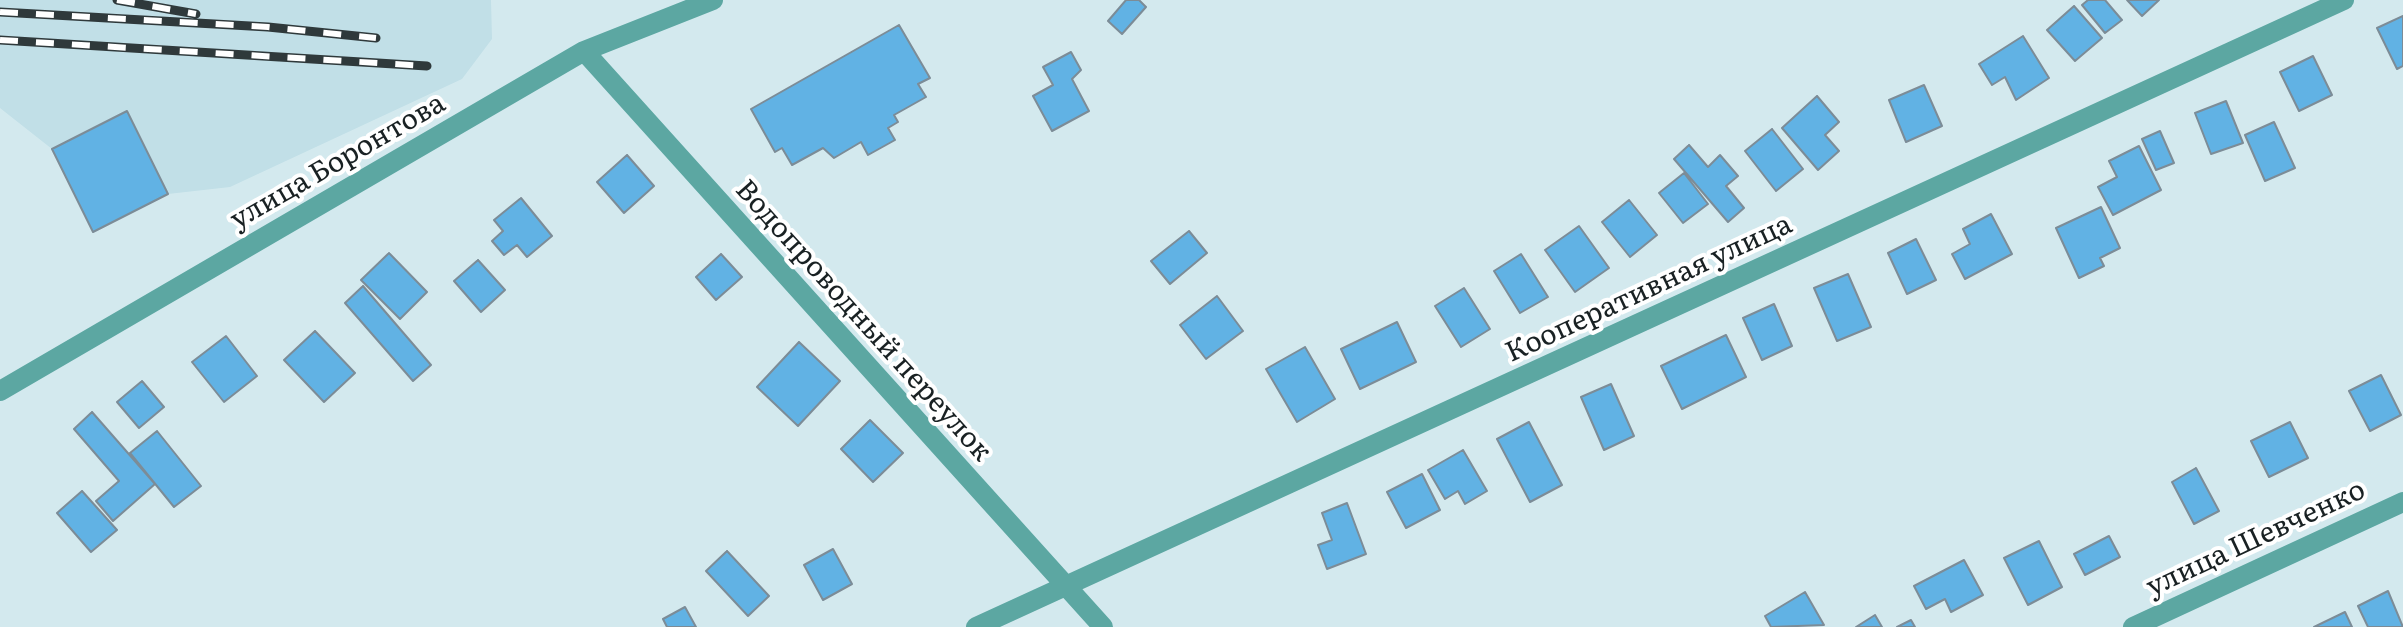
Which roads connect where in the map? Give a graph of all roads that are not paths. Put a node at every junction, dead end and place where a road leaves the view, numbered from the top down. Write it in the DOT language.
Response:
graph roads {
  1 [pos="713,0"];
  2 [pos="2344,0"];
  3 [pos="584,51"];
  4 [pos="0,391"];
  5 [pos="2403,502"];
  6 [pos="1066,589"];
  7 [pos="976,627"];
  8 [pos="1103,627"];
  9 [pos="2133,627"];
  1 -- 3 [label="street, улица Боронтова"];
  2 -- 6 [label="street, Кооперативная улица"];
  3 -- 4 [label="street, улица Боронтова"];
  3 -- 6 [label="street, Водопроводный переулок"];
  5 -- 9 [label="street, улица Шевченко"];
  6 -- 7 [label="street, Кооперативная улица"];
  6 -- 8 [label="street, Водопроводный переулок"];
}
